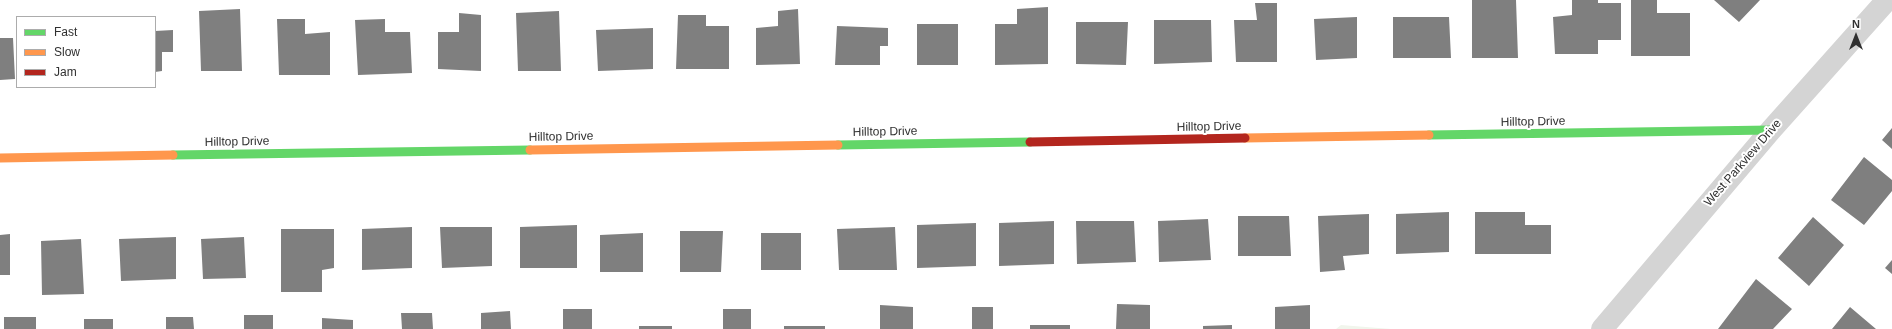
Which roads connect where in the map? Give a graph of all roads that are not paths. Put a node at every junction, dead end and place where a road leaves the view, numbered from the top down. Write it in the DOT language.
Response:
graph roads {
  1 [pos="1887,0"];
  2 [pos="1771,130"];
  3 [pos="0,158"];
  4 [pos="1602,329"];
  1 -- 2 [label="street, West Parkview Drive"];
  2 -- 3 [label="street, Hilltop Drive"];
  2 -- 4 [label="street, West Parkview Drive"];
}
